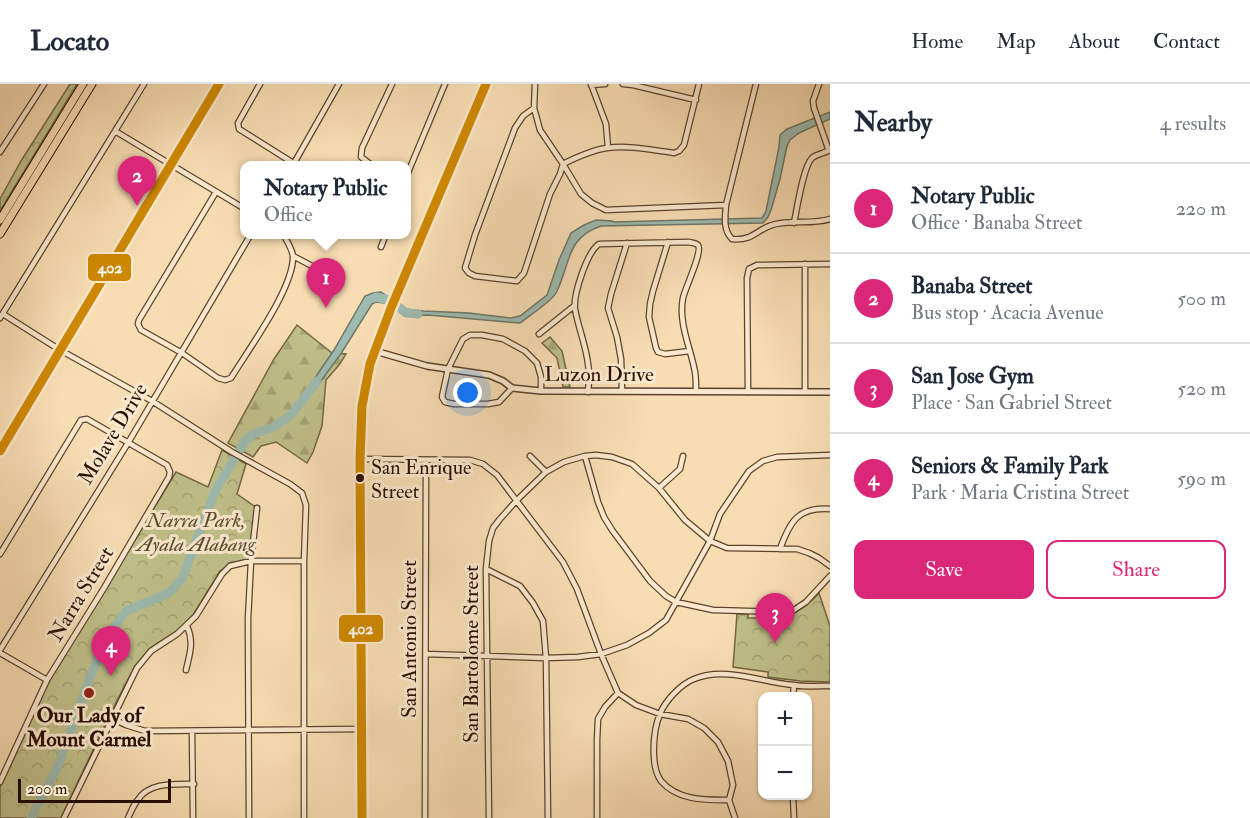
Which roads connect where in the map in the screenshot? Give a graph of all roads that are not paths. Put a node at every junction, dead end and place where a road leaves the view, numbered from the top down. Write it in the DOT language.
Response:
graph roads {
  1 [pos="44,84"];
  2 [pos="84,84"];
  3 [pos="92,84"];
  4 [pos="144,84"];
  5 [pos="219,84"];
  6 [pos="260,84"];
  7 [pos="339,84"];
  8 [pos="392,84"];
  9 [pos="486,84"];
  10 [pos="536,84"];
  11 [pos="591,84"];
  12 [pos="605,84"];
  13 [pos="623,84"];
  14 [pos="699,84"];
  15 [pos="756,84"];
  16 [pos="819,84"];
  17 [pos="443,85"];
  18 [pos="696,100"];
  19 [pos="534,108"];
  20 [pos="115,131"];
  21 [pos="608,148"];
  22 [pos="830,151"];
  23 [pos="0,153"];
  24 [pos="289,161"];
  25 [pos="297,161"];
  26 [pos="367,161"];
  27 [pos="563,164"];
  28 [pos="170,165"];
  29 [pos="411,165"];
  30 [pos="216,192"];
  31 [pos="726,205"];
  32 [pos="240,206"];
  33 [pos="3,218"];
  34 [pos="830,219"];
  35 [pos="794,223"];
  36 [pos="0,234"];
  37 [pos="248,239"];
  38 [pos="286,239"];
  39 [pos="384,239"];
  40 [pos="668,242"];
  41 [pos="627,243"];
  42 [pos="381,248"];
  43 [pos="293,256"];
  44 [pos="805,264"];
  45 [pos="830,264"];
  46 [pos="328,271"];
  47 [pos="574,306"];
  48 [pos="1,316"];
  49 [pos="539,334"];
  50 [pos="60,350"];
  51 [pos="375,351"];
  52 [pos="690,351"];
  53 [pos="182,353"];
  54 [pos="448,369"];
  55 [pos="512,388"];
  56 [pos="622,391"];
  57 [pos="696,391"];
  58 [pos="541,392"];
  59 [pos="588,392"];
  60 [pos="748,392"];
  61 [pos="805,392"];
  62 [pos="830,392"];
  63 [pos="152,402"];
  64 [pos="128,443"];
  65 [pos="0,451"];
  66 [pos="830,455"];
  67 [pos="530,456"];
  68 [pos="585,456"];
  69 [pos="683,456"];
  70 [pos="360,459"];
  71 [pos="426,460"];
  72 [pos="546,472"];
  73 [pos="659,488"];
  74 [pos="517,500"];
  75 [pos="257,508"];
  76 [pos="830,509"];
  77 [pos="710,541"];
  78 [pos="780,549"];
  79 [pos="0,554"];
  80 [pos="251,561"];
  81 [pos="304,561"];
  82 [pos="830,566"];
  83 [pos="486,569"];
  84 [pos="830,576"];
  85 [pos="676,602"];
  86 [pos="186,626"];
  87 [pos="0,652"];
  88 [pos="426,654"];
  89 [pos="601,654"];
  90 [pos="487,655"];
  91 [pos="546,658"];
  92 [pos="186,670"];
  93 [pos="47,680"];
  94 [pos="794,686"];
  95 [pos="830,686"];
  96 [pos="793,692"];
  97 [pos="618,693"];
  98 [pos="660,714"];
  99 [pos="113,719"];
  100 [pos="303,729"];
  101 [pos="361,729"];
  102 [pos="248,730"];
  103 [pos="192,731"];
  104 [pos="0,782"];
  105 [pos="194,784"];
  106 [pos="793,800"];
  107 [pos="729,801"];
  108 [pos="64,818"];
  109 [pos="128,818"];
  110 [pos="193,818"];
  111 [pos="249,818"];
  112 [pos="304,818"];
  113 [pos="362,818"];
  114 [pos="425,818"];
  115 [pos="489,818"];
  116 [pos="548,818"];
  117 [pos="597,818"];
  118 [pos="735,818"];
  119 [pos="794,818"];
  1 -- 23 [label="street"];
  2 -- 33 [label="main road"];
  3 -- 33 [label="main road"];
  4 -- 20 [label="street"];
  5 -- 28 [label="street"];
  6 -- 24 [label="street"];
  7 -- 25 [label="street"];
  8 -- 26 [label="street"];
  9 -- 51 [label="street"];
  10 -- 19 [label="street"];
  11 -- 12 [label="street"];
  11 -- 21 [label="street"];
  13 -- 18 [label="street"];
  14 -- 18 [label="street"];
  15 -- 31 [label="street"];
  16 -- 22 [label="street"];
  17 -- 29 [label="street"];
  18 -- 21 [label="street"];
  19 -- 27 [label="street"];
  19 -- 27 [label="street"];
  20 -- 28 [label="street"];
  20 -- 48 [label="street"];
  21 -- 27 [label="street"];
  22 -- 35 [label="street"];
  27 -- 31 [label="street"];
  28 -- 30 [label="street"];
  28 -- 50 [label="street"];
  30 -- 32 [label="street"];
  30 -- 53 [label="street"];
  31 -- 35 [label="street"];
  33 -- 36 [label="main road"];
  34 -- 35 [label="street"];
  37 -- 53 [label="street, Molave Drive"];
  38 -- 43 [label="street"];
  39 -- 42 [label="street"];
  40 -- 41 [label="street"];
  40 -- 52 [label="street"];
  40 -- 52 [label="street"];
  41 -- 47 [label="street"];
  41 -- 56 [label="street"];
  43 -- 46 [label="street"];
  43 -- 53 [label="street"];
  44 -- 45 [label="street"];
  44 -- 60 [label="street"];
  44 -- 61 [label="street"];
  47 -- 49 [label="street"];
  47 -- 59 [label="street"];
  48 -- 50 [label="street"];
  50 -- 63 [label="street"];
  50 -- 65 [label="street"];
  51 -- 54 [label="street, Luzon Drive"];
  51 -- 70 [label="street"];
  52 -- 57 [label="street"];
  53 -- 63 [label="street, Molave Drive"];
  54 -- 55 [label="street, Luzon Drive"];
  54 -- 55 [label="street"];
  54 -- 58 [label="street"];
  55 -- 58 [label="street, Luzon Drive"];
  56 -- 57 [label="street, Luzon Drive"];
  56 -- 59 [label="street, Luzon Drive"];
  57 -- 60 [label="street, Luzon Drive"];
  58 -- 59 [label="street, Luzon Drive"];
  60 -- 61 [label="street, Luzon Drive"];
  61 -- 62 [label="street, Luzon Drive"];
  63 -- 64 [label="street, Molave Drive"];
  63 -- 81 [label="street"];
  64 -- 79 [label="street"];
  64 -- 87 [label="street, Molave Drive"];
  64 -- 93 [label="street, Narra Street"];
  66 -- 77 [label="street"];
  67 -- 72 [label="street"];
  68 -- 72 [label="street, San Bartolome Street"];
  68 -- 73 [label="street"];
  68 -- 85 [label="street"];
  69 -- 73 [label="street"];
  70 -- 71 [label="street"];
  70 -- 101 [label="street"];
  71 -- 74 [label="street"];
  71 -- 88 [label="street, San Antonio Street"];
  72 -- 74 [label="street, San Bartolome Street"];
  73 -- 77 [label="street"];
  74 -- 83 [label="street, San Bartolome Street"];
  74 -- 89 [label="street"];
  75 -- 80 [label="street"];
  76 -- 78 [label="street"];
  77 -- 78 [label="street"];
  77 -- 85 [label="street"];
  78 -- 82 [label="street"];
  80 -- 81 [label="street"];
  80 -- 86 [label="street"];
  80 -- 102 [label="street"];
  81 -- 100 [label="street"];
  83 -- 90 [label="street, San Bartolome Street"];
  83 -- 91 [label="street"];
  84 -- 85 [label="street"];
  85 -- 89 [label="street"];
  86 -- 92 [label="street"];
  86 -- 99 [label="street"];
  87 -- 93 [label="street"];
  88 -- 90 [label="street"];
  88 -- 114 [label="street, San Antonio Street"];
  89 -- 91 [label="street"];
  89 -- 97 [label="street"];
  90 -- 91 [label="street"];
  90 -- 115 [label="street, San Bartolome Street"];
  91 -- 116 [label="street"];
  93 -- 104 [label="street, Narra Street"];
  94 -- 95 [label="street"];
  94 -- 96 [label="street"];
  94 -- 98 [label="street"];
  97 -- 98 [label="street"];
  97 -- 117 [label="street"];
  98 -- 107 [label="street"];
  98 -- 107 [label="street"];
  99 -- 103 [label="street"];
  99 -- 108 [label="street"];
  100 -- 101 [label="street"];
  100 -- 102 [label="street"];
  100 -- 112 [label="street"];
  101 -- 113 [label="street"];
  102 -- 103 [label="street"];
  102 -- 111 [label="street"];
  103 -- 105 [label="street"];
  105 -- 109 [label="street"];
  105 -- 110 [label="street"];
  106 -- 119 [label="street"];
  107 -- 118 [label="street"];
}
